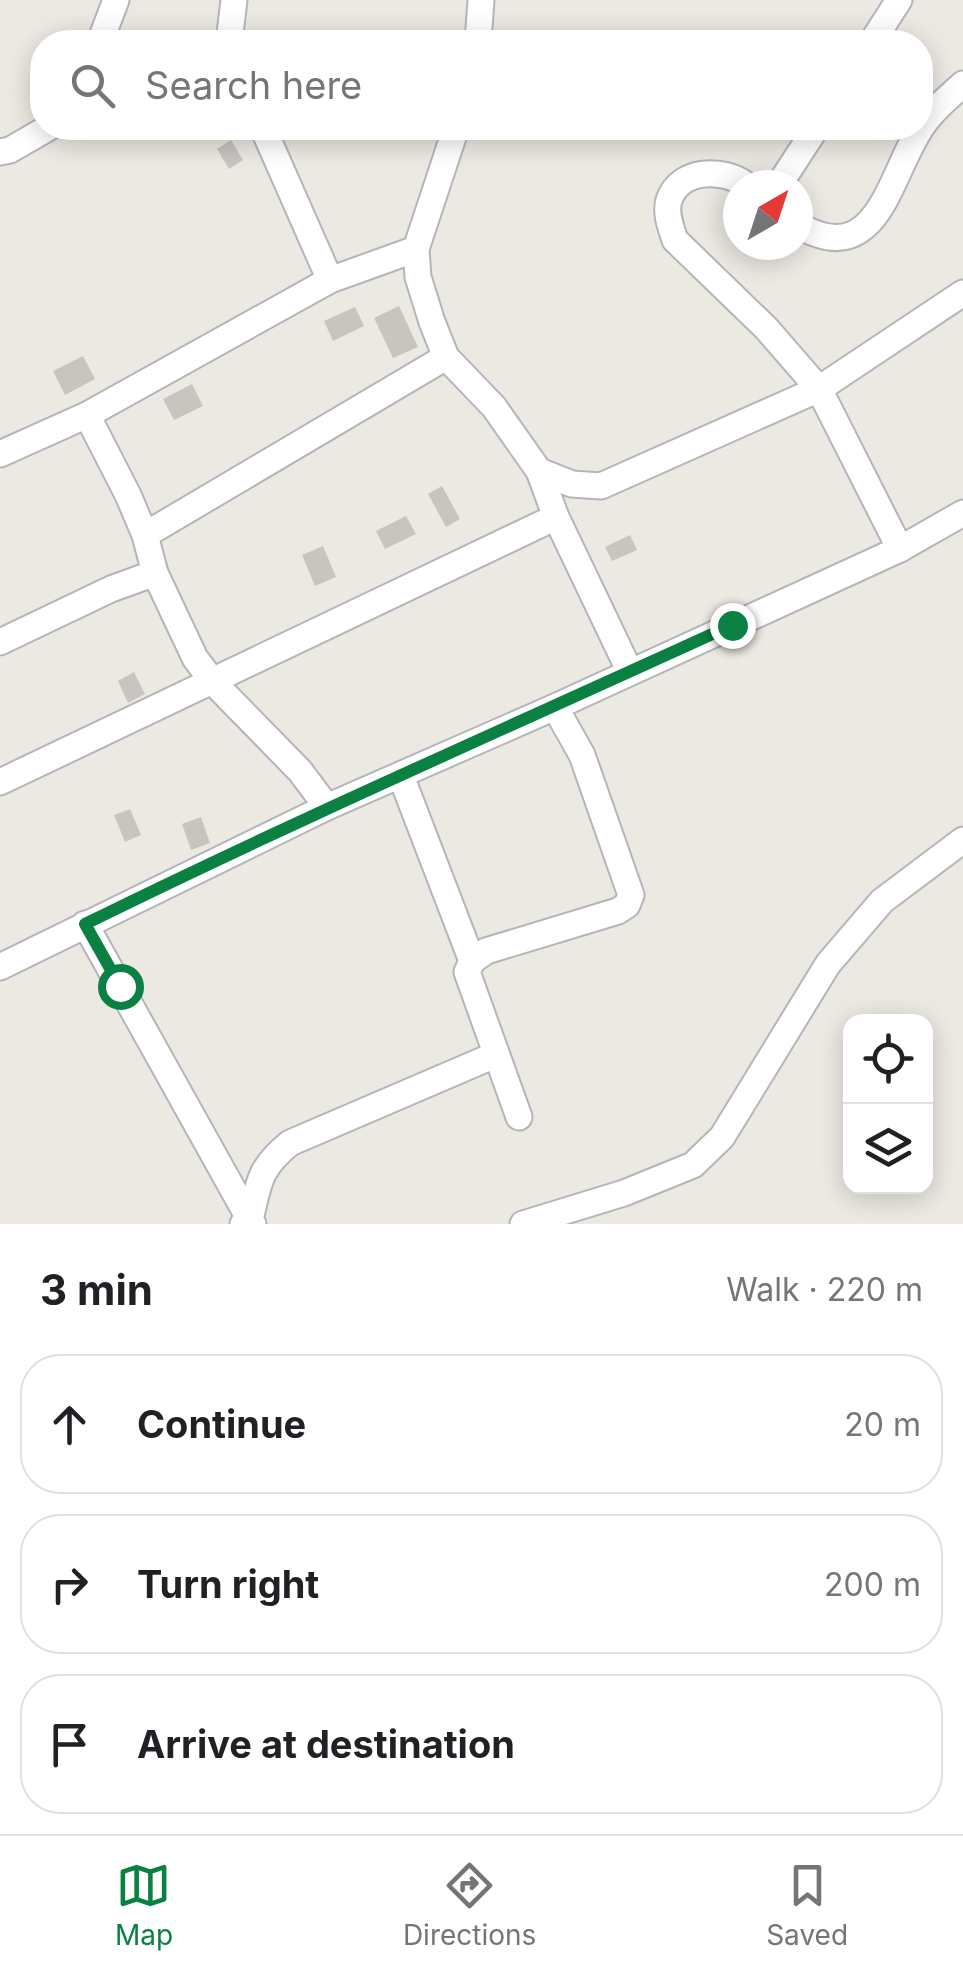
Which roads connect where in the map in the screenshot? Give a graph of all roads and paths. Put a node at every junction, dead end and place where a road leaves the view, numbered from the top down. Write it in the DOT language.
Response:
graph roads {
  1 [pos="116,0"];
  2 [pos="234,0"];
  3 [pos="481,0"];
  4 [pos="899,0"];
  5 [pos="105,30"];
  6 [pos="230,30"];
  7 [pos="479,30"];
  8 [pos="880,30"];
  9 [pos="963,84"];
  10 [pos="933,114"];
  11 [pos="30,138"];
  12 [pos="268,140"];
  13 [pos="452,140"];
  14 [pos="808,140"];
  15 [pos="915,140"];
  16 [pos="0,152"];
  17 [pos="789,170"];
  18 [pos="723,175"];
  19 [pos="813,234"];
  20 [pos="416,249"];
  21 [pos="330,280"];
  22 [pos="963,293"];
  23 [pos="446,357"];
  24 [pos="819,389"];
  25 [pos="87,415"];
  26 [pos="0,454"];
  27 [pos="539,471"];
  28 [pos="963,513"];
  29 [pos="556,516"];
  30 [pos="145,535"];
  31 [pos="900,550"];
  32 [pos="156,574"];
  33 [pos="0,642"];
  34 [pos="630,672"];
  35 [pos="213,682"];
  36 [pos="554,708"];
  37 [pos="401,776"];
  38 [pos="0,782"];
  39 [pos="327,807"];
  40 [pos="963,840"];
  41 [pos="85,924"];
  42 [pos="472,961"];
  43 [pos="0,967"];
  44 [pos="495,1055"];
  45 [pos="519,1117"];
  46 [pos="249,1223"];
  47 [pos="523,1224"];
  1 -- 5 [label="street"];
  2 -- 6 [label="street"];
  3 -- 7 [label="street"];
  4 -- 8 [label="street"];
  9 -- 10 [label="street"];
  11 -- 16 [label="street"];
  12 -- 21 [label="street"];
  13 -- 20 [label="street"];
  14 -- 17 [label="street"];
  15 -- 19 [label="street"];
  18 -- 24 [label="street"];
  20 -- 21 [label="street"];
  20 -- 23 [label="street"];
  21 -- 25 [label="street"];
  22 -- 24 [label="street"];
  23 -- 27 [label="street"];
  23 -- 30 [label="street"];
  24 -- 27 [label="street"];
  24 -- 31 [label="street"];
  25 -- 26 [label="street"];
  25 -- 30 [label="street"];
  27 -- 29 [label="street"];
  28 -- 31 [label="street"];
  29 -- 34 [label="street"];
  29 -- 35 [label="street"];
  30 -- 32 [label="street"];
  31 -- 34 [label="street"];
  32 -- 33 [label="street"];
  32 -- 35 [label="street"];
  34 -- 36 [label="street"];
  35 -- 38 [label="street"];
  35 -- 39 [label="street"];
  36 -- 37 [label="street"];
  36 -- 42 [label="street"];
  37 -- 39 [label="street"];
  37 -- 42 [label="street"];
  39 -- 41 [label="street"];
  40 -- 47 [label="street"];
  41 -- 43 [label="street"];
  41 -- 46 [label="street"];
  42 -- 44 [label="street"];
  44 -- 45 [label="street"];
  44 -- 46 [label="street"];
}
